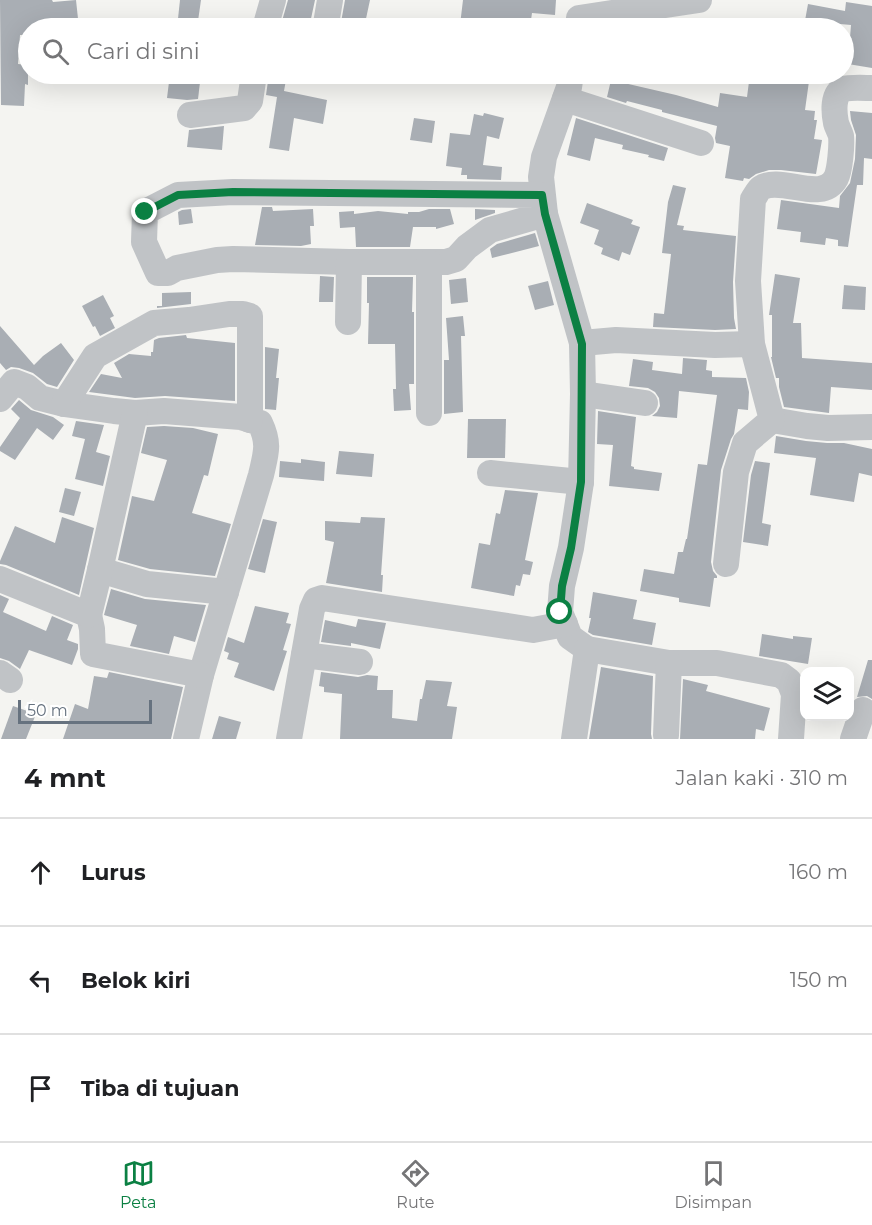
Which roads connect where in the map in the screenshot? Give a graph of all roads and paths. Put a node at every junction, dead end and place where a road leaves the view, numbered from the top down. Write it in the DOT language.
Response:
graph roads {
  1 [pos="273,0"];
  2 [pos="330,0"];
  3 [pos="699,0"];
  4 [pos="662,3"];
  5 [pos="575,15"];
  6 [pos="268,18"];
  7 [pos="327,18"];
  8 [pos="253,84"];
  9 [pos="569,84"];
  10 [pos="872,88"];
  11 [pos="565,99"];
  12 [pos="190,115"];
  13 [pos="701,143"];
  14 [pos="543,204"];
  15 [pos="349,262"];
  16 [pos="429,262"];
  17 [pos="348,322"];
  18 [pos="582,344"];
  19 [pos="752,344"];
  20 [pos="583,394"];
  21 [pos="0,399"];
  22 [pos="645,403"];
  23 [pos="64,404"];
  24 [pos="135,413"];
  25 [pos="429,413"];
  26 [pos="250,420"];
  27 [pos="772,420"];
  28 [pos="872,427"];
  29 [pos="490,473"];
  30 [pos="581,482"];
  31 [pos="726,564"];
  32 [pos="100,570"];
  33 [pos="0,579"];
  34 [pos="226,592"];
  35 [pos="88,615"];
  36 [pos="565,624"];
  37 [pos="587,649"];
  38 [pos="304,655"];
  39 [pos="360,662"];
  40 [pos="669,663"];
  41 [pos="201,675"];
  42 [pos="863,710"];
  43 [pos="666,735"];
  44 [pos="186,739"];
  45 [pos="289,739"];
  46 [pos="574,739"];
  47 [pos="791,739"];
  48 [pos="853,739"];
  1 -- 6 [label="street"];
  2 -- 7 [label="street"];
  3 -- 4 [label="street"];
  4 -- 5 [label="street"];
  8 -- 12 [label="street"];
  9 -- 11 [label="street"];
  10 -- 19 [label="street"];
  11 -- 13 [label="street"];
  11 -- 14 [label="street"];
  14 -- 15 [label="street"];
  14 -- 16 [label="street"];
  14 -- 18 [label="street"];
  15 -- 16 [label="street"];
  15 -- 17 [label="street"];
  16 -- 25 [label="street"];
  18 -- 19 [label="street"];
  18 -- 20 [label="street"];
  19 -- 27 [label="street"];
  20 -- 22 [label="street"];
  20 -- 30 [label="street"];
  21 -- 23 [label="street"];
  23 -- 24 [label="street"];
  23 -- 26 [label="street"];
  24 -- 26 [label="street"];
  24 -- 32 [label="street"];
  26 -- 34 [label="street"];
  27 -- 28 [label="street"];
  27 -- 31 [label="street"];
  29 -- 30 [label="street"];
  30 -- 36 [label="street"];
  32 -- 34 [label="street"];
  32 -- 35 [label="street"];
  33 -- 35 [label="street"];
  34 -- 41 [label="street"];
  35 -- 41 [label="street"];
  36 -- 37 [label="street"];
  36 -- 38 [label="street"];
  37 -- 40 [label="street"];
  37 -- 46 [label="street"];
  38 -- 39 [label="street"];
  38 -- 45 [label="street"];
  40 -- 43 [label="street"];
  40 -- 47 [label="street"];
  41 -- 44 [label="street"];
  42 -- 48 [label="street"];
}
